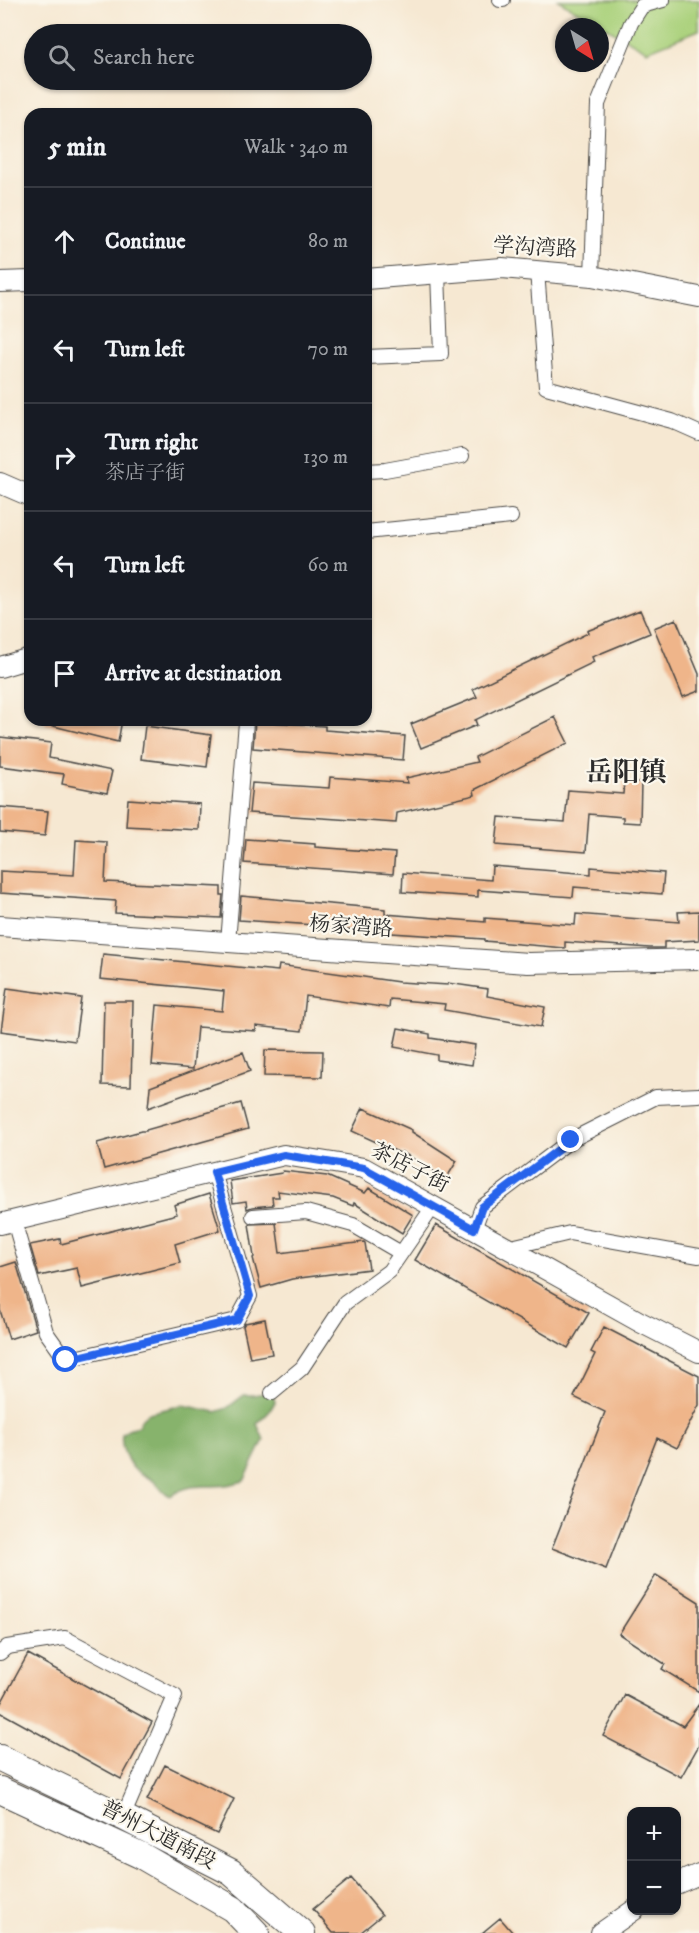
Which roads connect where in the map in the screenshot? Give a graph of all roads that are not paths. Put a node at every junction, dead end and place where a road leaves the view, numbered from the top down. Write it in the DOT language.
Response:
graph roads {
  1 [pos="663,0"];
  2 [pos="537,271"];
  3 [pos="438,273"];
  4 [pos="592,276"];
  5 [pos="372,278"];
  6 [pos="24,281"];
  7 [pos="0,282"];
  8 [pos="699,297"];
  9 [pos="372,357"];
  10 [pos="699,433"];
  11 [pos="462,456"];
  12 [pos="372,471"];
  13 [pos="0,483"];
  14 [pos="24,493"];
  15 [pos="511,517"];
  16 [pos="372,531"];
  17 [pos="24,660"];
  18 [pos="0,667"];
  19 [pos="246,726"];
  20 [pos="0,926"];
  21 [pos="228,942"];
  22 [pos="699,959"];
  23 [pos="699,1095"];
  24 [pos="214,1172"];
  25 [pos="433,1207"];
  26 [pos="252,1216"];
  27 [pos="7,1223"];
  28 [pos="474,1229"];
  29 [pos="507,1248"];
  30 [pos="401,1253"];
  31 [pos="699,1256"];
  32 [pos="699,1352"];
  33 [pos="272,1394"];
  34 [pos="0,1653"];
  35 [pos="0,1758"];
  36 [pos="0,1790"];
  37 [pos="123,1817"];
  38 [pos="699,1874"];
  39 [pos="681,1882"];
  40 [pos="628,1915"];
  41 [pos="256,1933"];
  42 [pos="302,1933"];
  43 [pos="601,1933"];
  1 -- 4 [label="street"];
  2 -- 3 [label="street, 学沟湾路"];
  2 -- 4 [label="street, 学沟湾路"];
  2 -- 10 [label="street"];
  3 -- 5 [label="street, 学沟湾路"];
  3 -- 9 [label="street"];
  4 -- 8 [label="street, 学沟湾路"];
  6 -- 7 [label="street"];
  11 -- 12 [label="street"];
  13 -- 14 [label="street"];
  15 -- 16 [label="street"];
  17 -- 18 [label="street"];
  19 -- 21 [label="street"];
  20 -- 21 [label="street, 杨家湾路"];
  21 -- 22 [label="street, 杨家湾路"];
  23 -- 28 [label="street"];
  24 -- 25 [label="street, 茶店子街"];
  24 -- 27 [label="street, 茶店子街"];
  24 -- 27 [label="street"];
  25 -- 28 [label="street, 茶店子街"];
  25 -- 30 [label="street"];
  26 -- 30 [label="street"];
  28 -- 29 [label="street, 茶店子街"];
  29 -- 31 [label="street"];
  29 -- 32 [label="street, 茶店子街"];
  30 -- 33 [label="street"];
  34 -- 37 [label="street"];
  35 -- 37 [label="highway, 普州大道南段"];
  36 -- 41 [label="highway, 普州大道南段"];
  37 -- 42 [label="highway, 普州大道南段"];
  38 -- 39 [label="street"];
  40 -- 43 [label="street"];
}
